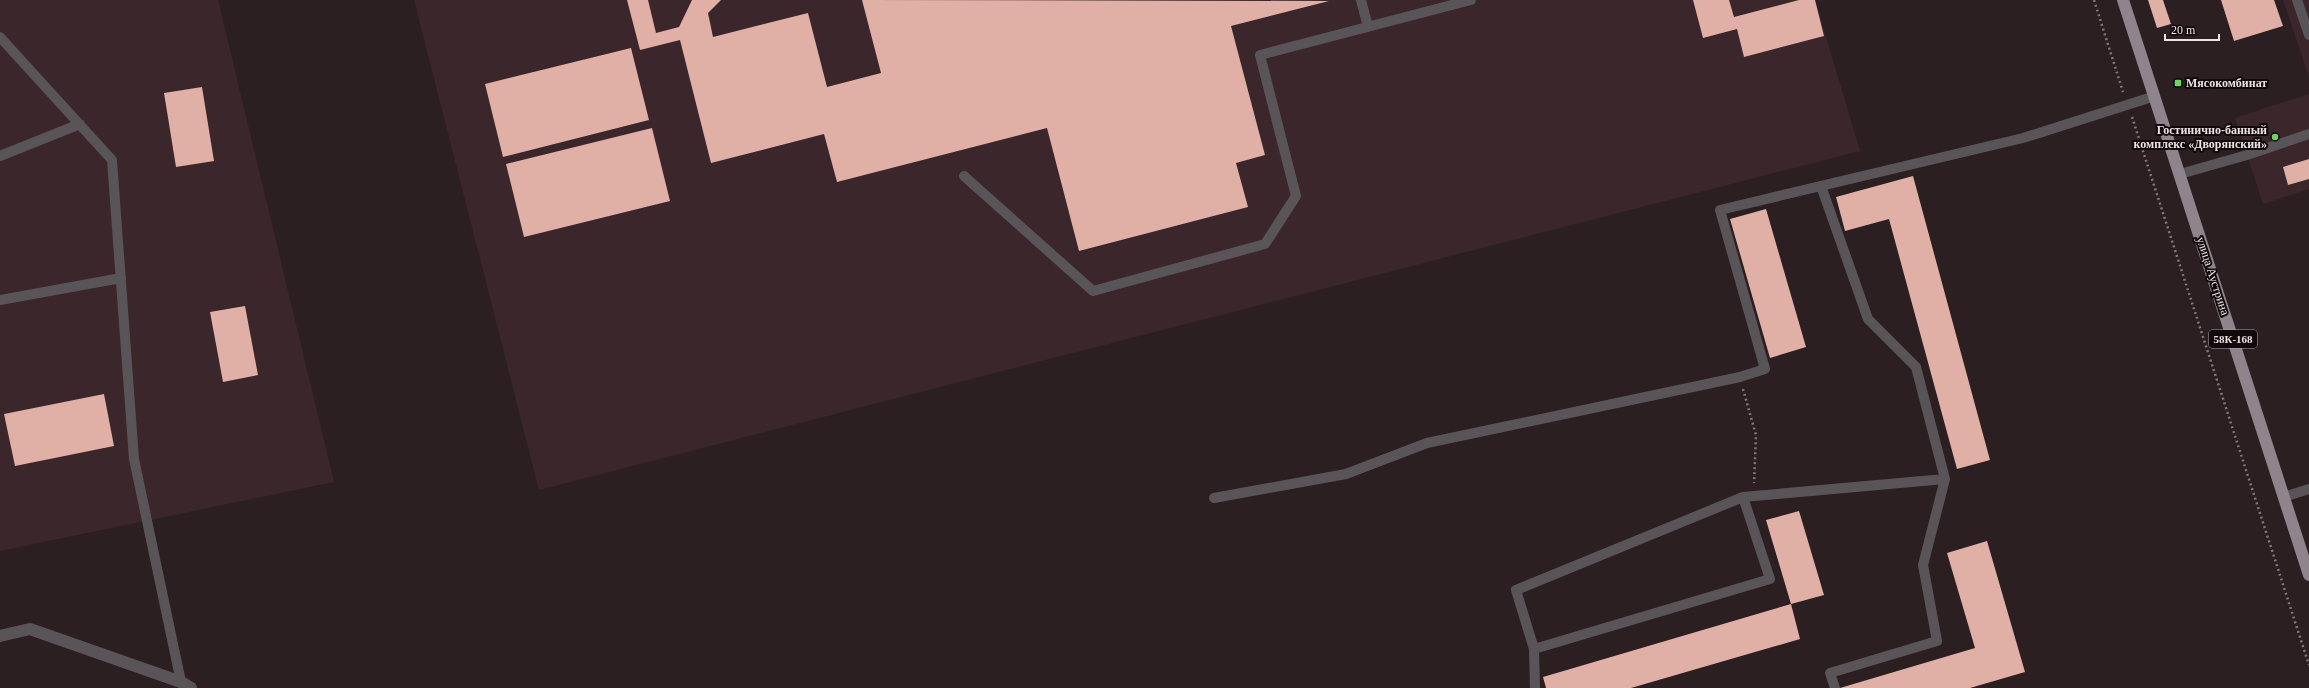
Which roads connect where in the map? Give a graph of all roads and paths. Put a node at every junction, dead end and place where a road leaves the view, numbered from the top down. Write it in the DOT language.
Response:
graph roads {
  1 [pos="1361,0"];
  2 [pos="1471,0"];
  3 [pos="2094,0"];
  4 [pos="2123,0"];
  5 [pos="2297,0"];
  6 [pos="1368,27"];
  7 [pos="2309,35"];
  8 [pos="0,37"];
  9 [pos="2155,96"];
  10 [pos="2128,105"];
  11 [pos="80,124"];
  12 [pos="2309,134"];
  13 [pos="0,156"];
  14 [pos="2180,174"];
  15 [pos="964,176"];
  16 [pos="1821,186"];
  17 [pos="121,278"];
  18 [pos="0,300"];
  19 [pos="1740,377"];
  20 [pos="1945,480"];
  21 [pos="2309,490"];
  22 [pos="1754,495"];
  23 [pos="1743,497"];
  24 [pos="1214,498"];
  25 [pos="2284,498"];
  26 [pos="2309,575"];
  27 [pos="0,636"];
  28 [pos="1534,649"];
  29 [pos="2309,665"];
  30 [pos="186,685"];
  31 [pos="1535,688"];
  32 [pos="1835,688"];
  1 -- 6 [label="lane"];
  2 -- 6 [label="lane"];
  3 -- 10 [label="path"];
  4 -- 9 [label="main road, улица Аустрина / 58К-168"];
  5 -- 7 [label="lane"];
  6 -- 15 [label="lane"];
  8 -- 11 [label="lane"];
  9 -- 10 [label="lane"];
  9 -- 14 [label="main road, улица Аустрина / 58К-168"];
  10 -- 16 [label="lane"];
  10 -- 29 [label="path"];
  11 -- 13 [label="lane"];
  11 -- 17 [label="lane"];
  12 -- 14 [label="lane"];
  14 -- 25 [label="main road, улица Аустрина / 58К-168"];
  16 -- 19 [label="lane"];
  16 -- 20 [label="lane"];
  17 -- 18 [label="lane"];
  17 -- 30 [label="lane"];
  19 -- 22 [label="path"];
  19 -- 24 [label="lane"];
  20 -- 22 [label="lane"];
  20 -- 32 [label="lane"];
  21 -- 25 [label="lane"];
  22 -- 23 [label="lane"];
  23 -- 28 [label="lane"];
  23 -- 28 [label="lane"];
  25 -- 26 [label="main road, улица Аустрина / 58К-168"];
  27 -- 30 [label="street"];
  28 -- 31 [label="lane"];
}
